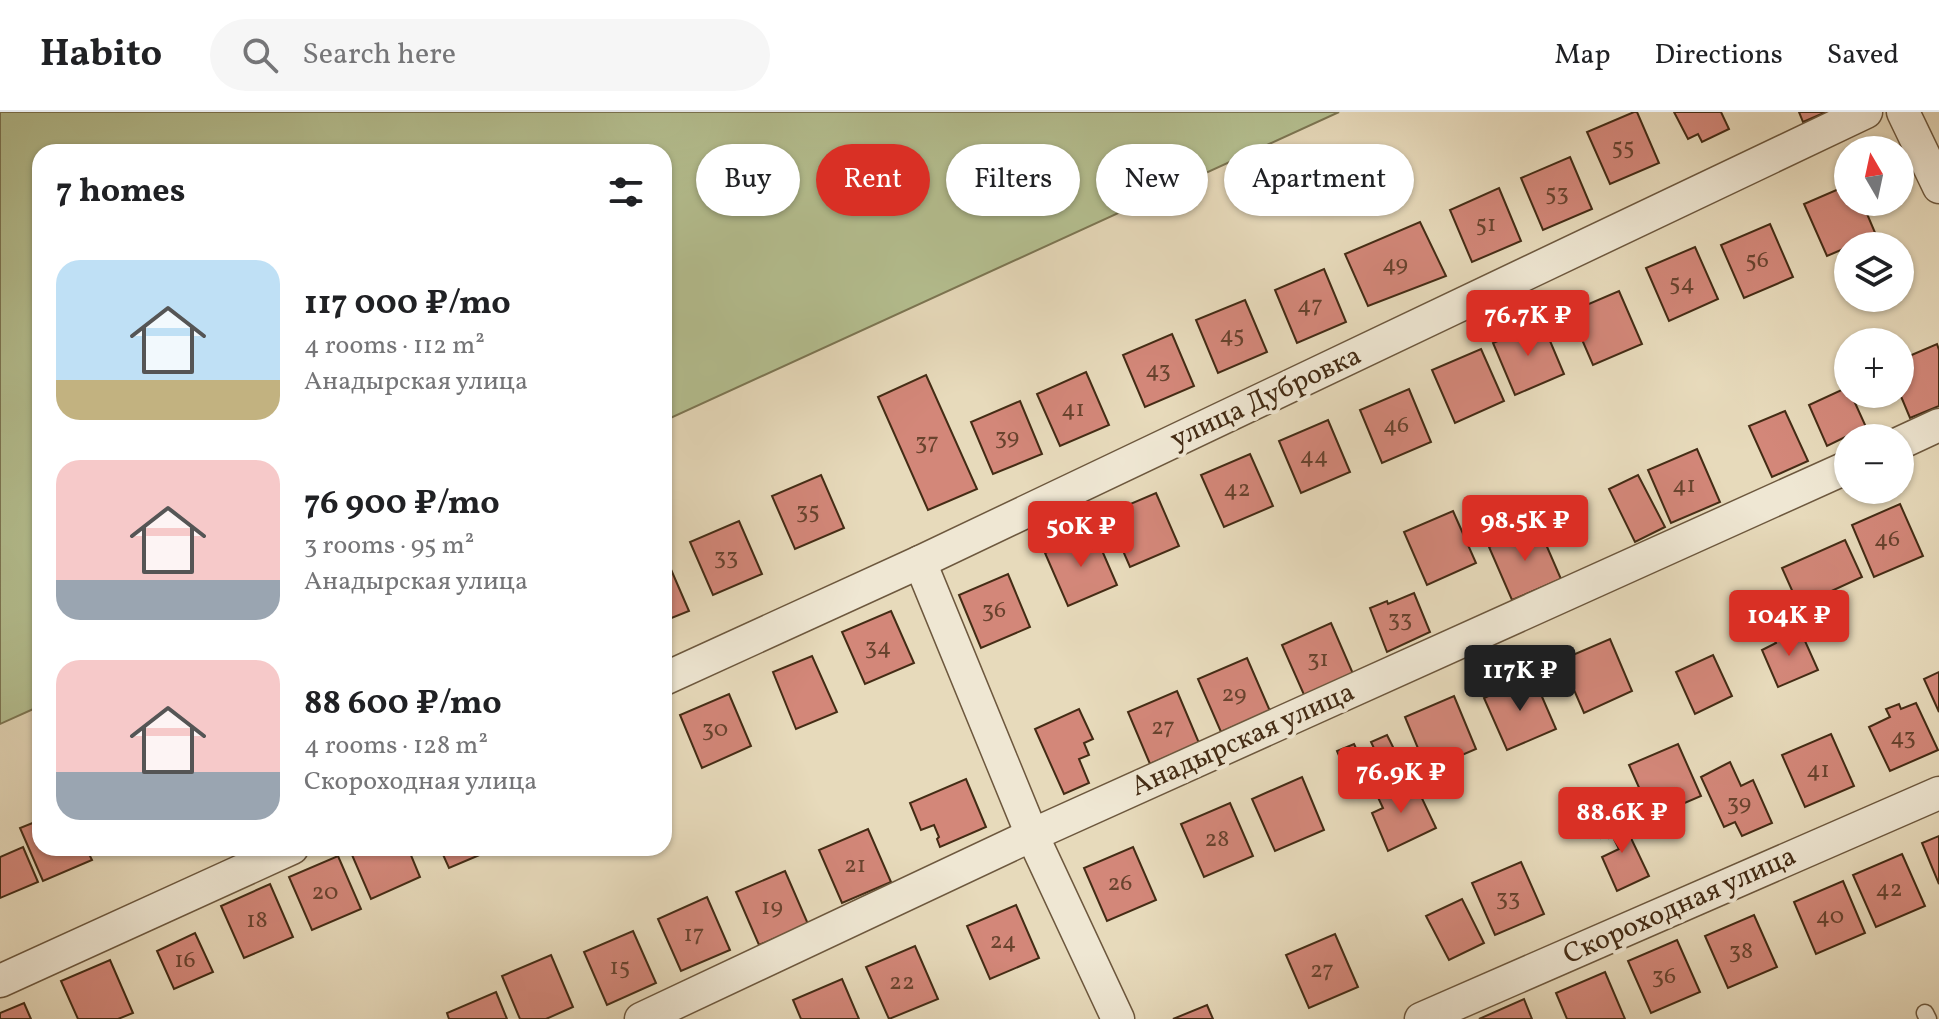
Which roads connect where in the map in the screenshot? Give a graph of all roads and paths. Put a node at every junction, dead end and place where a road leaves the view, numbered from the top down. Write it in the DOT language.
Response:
graph roads {
  1 [pos="1866,112"];
  2 [pos="1903,112"];
  3 [pos="1939,187"];
  4 [pos="1939,425"];
  5 [pos="1914,437"];
  6 [pos="1834,473"];
  7 [pos="920,562"];
  8 [pos="672,675"];
  9 [pos="1939,793"];
  10 [pos="1032,835"];
  11 [pos="274,856"];
  12 [pos="0,981"];
  13 [pos="641,1019"];
  14 [pos="1118,1019"];
  15 [pos="1421,1019"];
  1 -- 7 [label="street, улица Дубровка"];
  2 -- 3 [label="street"];
  4 -- 5 [label="street"];
  6 -- 10 [label="street, Анадырская улица"];
  7 -- 8 [label="street, улица Дубровка"];
  7 -- 10 [label="street"];
  9 -- 15 [label="street, Скороходная улица"];
  10 -- 13 [label="street, Анадырская улица"];
  10 -- 14 [label="street"];
  11 -- 12 [label="street"];
}
